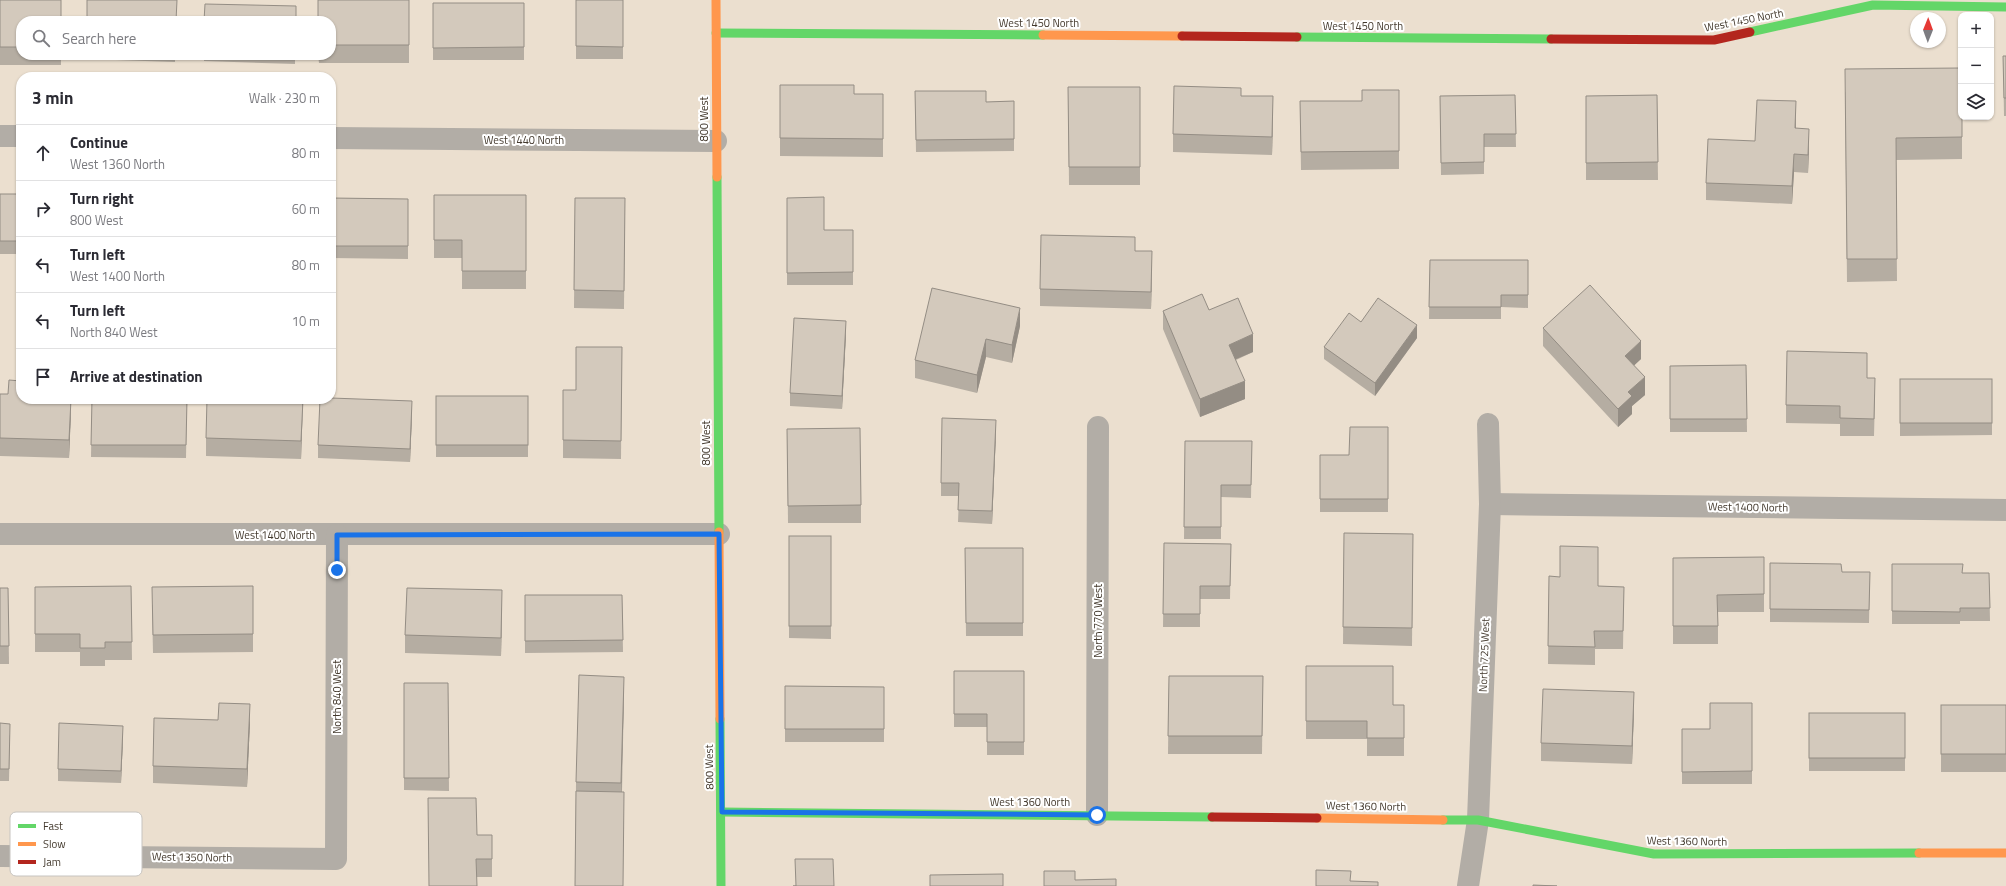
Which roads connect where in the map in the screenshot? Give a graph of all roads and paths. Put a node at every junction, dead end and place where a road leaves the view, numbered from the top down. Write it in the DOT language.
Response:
graph roads {
  1 [pos="716,0"];
  2 [pos="2006,7"];
  3 [pos="716,33"];
  4 [pos="0,136"];
  5 [pos="16,136"];
  6 [pos="336,138"];
  7 [pos="716,141"];
  8 [pos="1488,424"];
  9 [pos="1098,427"];
  10 [pos="1490,504"];
  11 [pos="2006,510"];
  12 [pos="0,534"];
  13 [pos="719,534"];
  14 [pos="337,535"];
  15 [pos="722,812"];
  16 [pos="1097,815"];
  17 [pos="1478,820"];
  18 [pos="2006,853"];
  19 [pos="0,856"];
  20 [pos="10,856"];
  21 [pos="142,857"];
  22 [pos="336,859"];
  23 [pos="721,886"];
  24 [pos="1468,886"];
  1 -- 3 [label="street, 800 West"];
  2 -- 3 [label="street, West 1450 North"];
  3 -- 7 [label="street, 800 West"];
  4 -- 5 [label="street"];
  6 -- 7 [label="street, West 1440 North"];
  7 -- 13 [label="street, 800 West"];
  8 -- 10 [label="street, North 725 West"];
  9 -- 16 [label="street, North 770 West"];
  10 -- 11 [label="street, West 1400 North"];
  10 -- 17 [label="street, North 725 West"];
  12 -- 14 [label="street, West 1400 North"];
  13 -- 14 [label="street, West 1400 North"];
  13 -- 15 [label="street, 800 West"];
  14 -- 22 [label="street, North 840 West"];
  15 -- 16 [label="street, West 1360 North"];
  15 -- 23 [label="street, 800 West"];
  16 -- 17 [label="street, West 1360 North"];
  17 -- 18 [label="street, West 1360 North"];
  17 -- 24 [label="street, North 725 West"];
  19 -- 20 [label="street, West 1350 North"];
  21 -- 22 [label="street, West 1350 North"];
}
